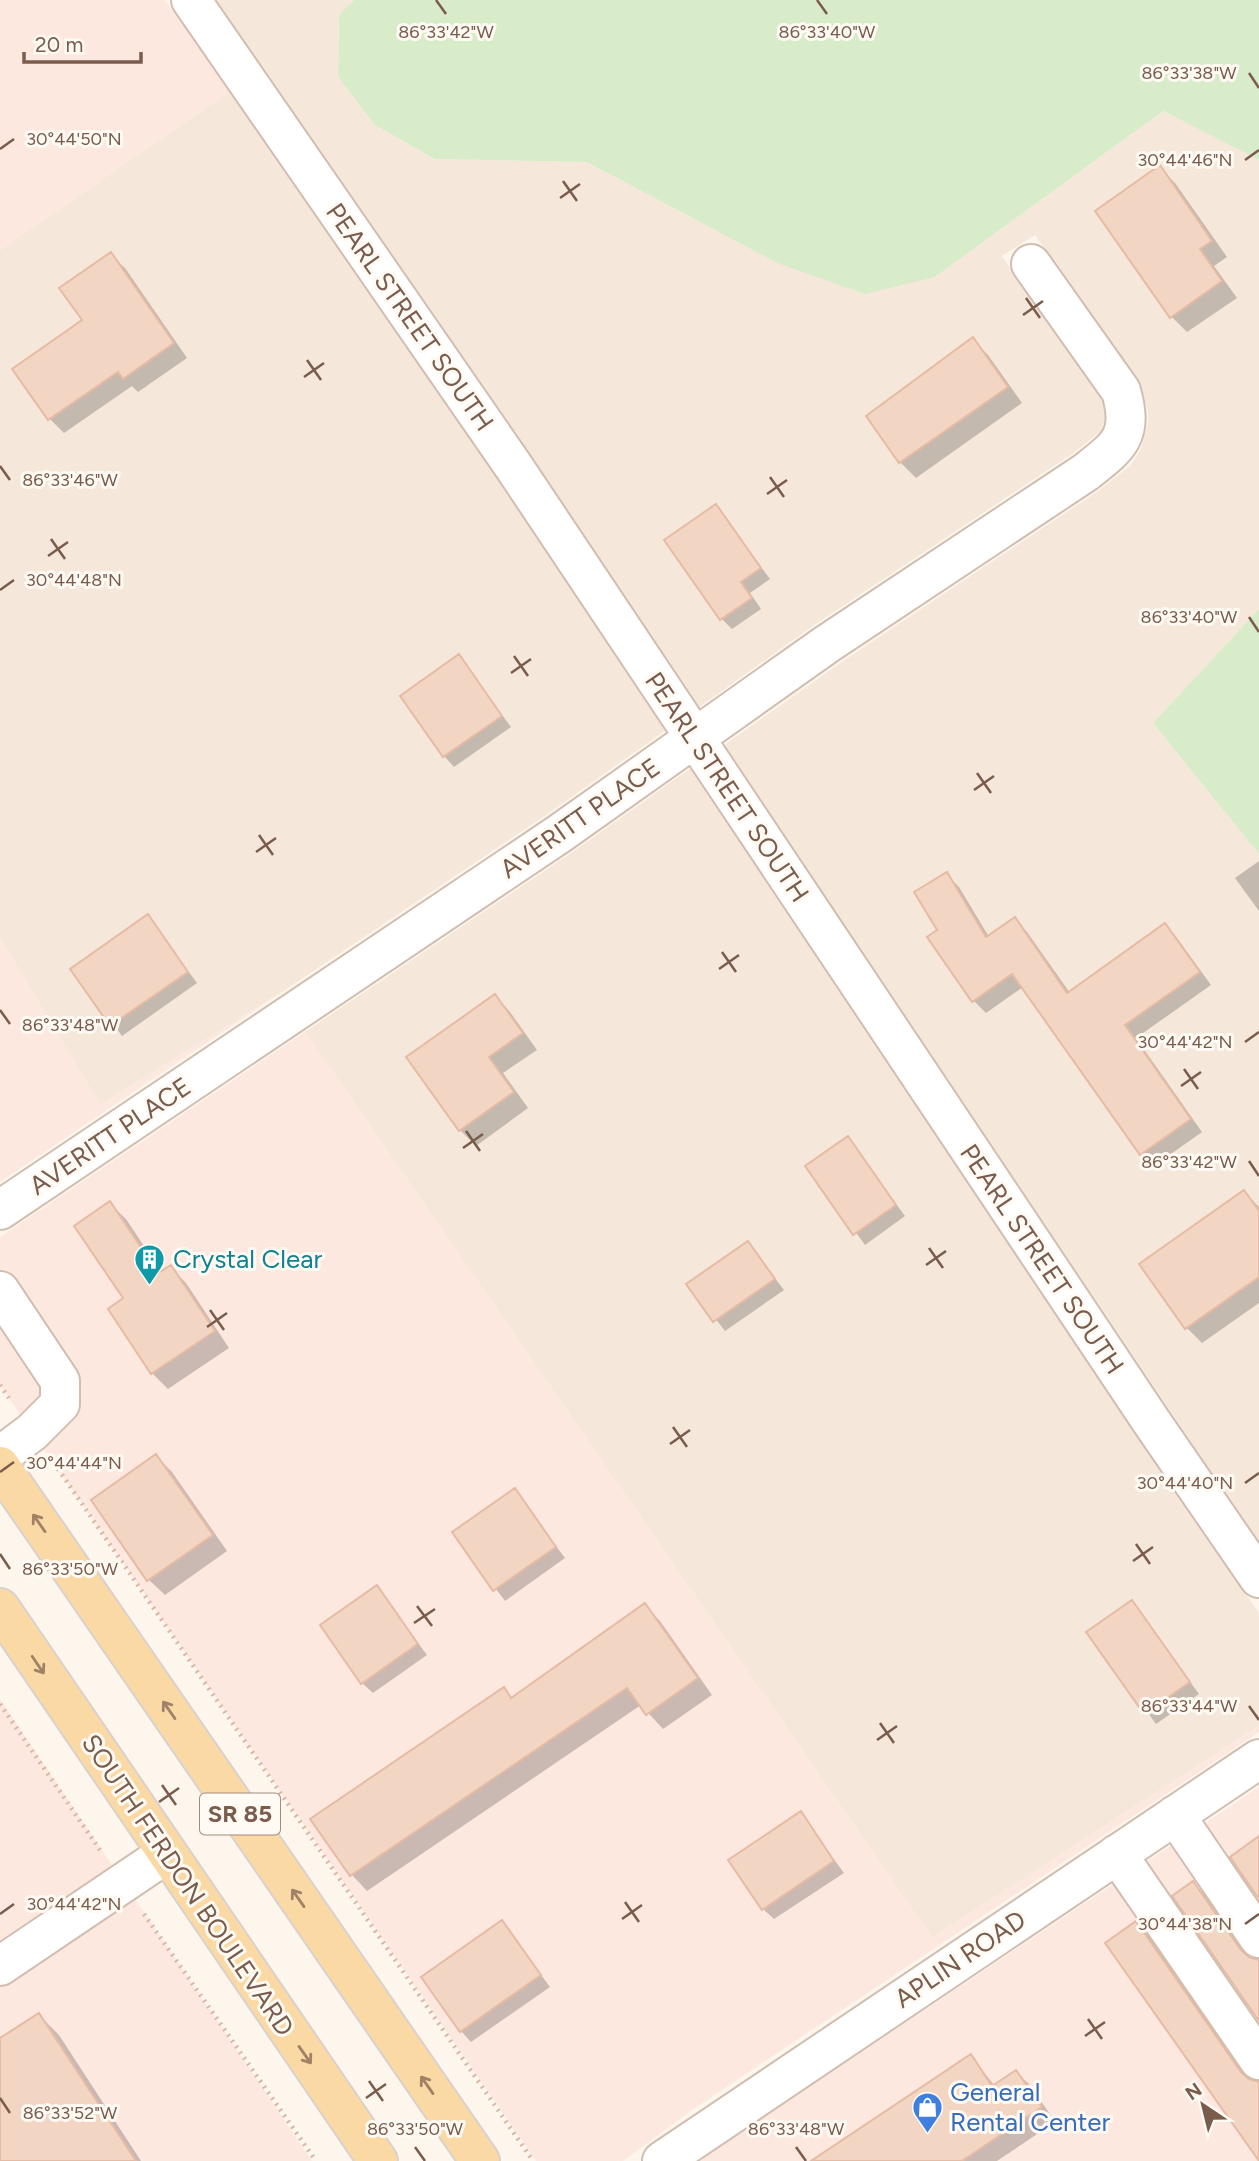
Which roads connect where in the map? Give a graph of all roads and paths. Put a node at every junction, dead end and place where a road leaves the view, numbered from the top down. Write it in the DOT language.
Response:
graph roads {
  1 [pos="191,0"];
  2 [pos="1031,264"];
  3 [pos="694,738"];
  4 [pos="0,1210"];
  5 [pos="0,1291"];
  6 [pos="0,1385"];
  7 [pos="32,1432"];
  8 [pos="0,1456"];
  9 [pos="0,1466"];
  10 [pos="1259,1578"];
  11 [pos="0,1608"];
  12 [pos="0,1704"];
  13 [pos="1254,1772"];
  14 [pos="1175,1815"];
  15 [pos="166,1854"];
  16 [pos="1117,1854"];
  17 [pos="123,1883"];
  18 [pos="1259,1938"];
  19 [pos="0,1966"];
  20 [pos="1259,2060"];
  21 [pos="316,2161"];
  22 [pos="378,2161"];
  23 [pos="480,2161"];
  24 [pos="533,2161"];
  25 [pos="662,2161"];
  1 -- 3 [label="street, PEARL STREET SOUTH"];
  2 -- 3 [label="street, AVERITT PLACE"];
  3 -- 4 [label="street, AVERITT PLACE"];
  3 -- 10 [label="street, PEARL STREET SOUTH"];
  5 -- 7 [label="street"];
  6 -- 7 [label="path"];
  7 -- 8 [label="street"];
  7 -- 24 [label="path"];
  23 -- 9 [label="main road, SR 85, one-way"];
  11 -- 15 [label="main road, SOUTH FERDON BOULEVARD / SR 85, one-way"];
  12 -- 17 [label="path"];
  13 -- 14 [label="street, APLIN ROAD"];
  14 -- 16 [label="street, APLIN ROAD"];
  14 -- 18 [label="street"];
  15 -- 17 [label="street"];
  15 -- 22 [label="main road, SOUTH FERDON BOULEVARD / SR 85, one-way"];
  16 -- 20 [label="street"];
  16 -- 25 [label="street, APLIN ROAD"];
  17 -- 19 [label="street"];
  17 -- 21 [label="path"];
}
